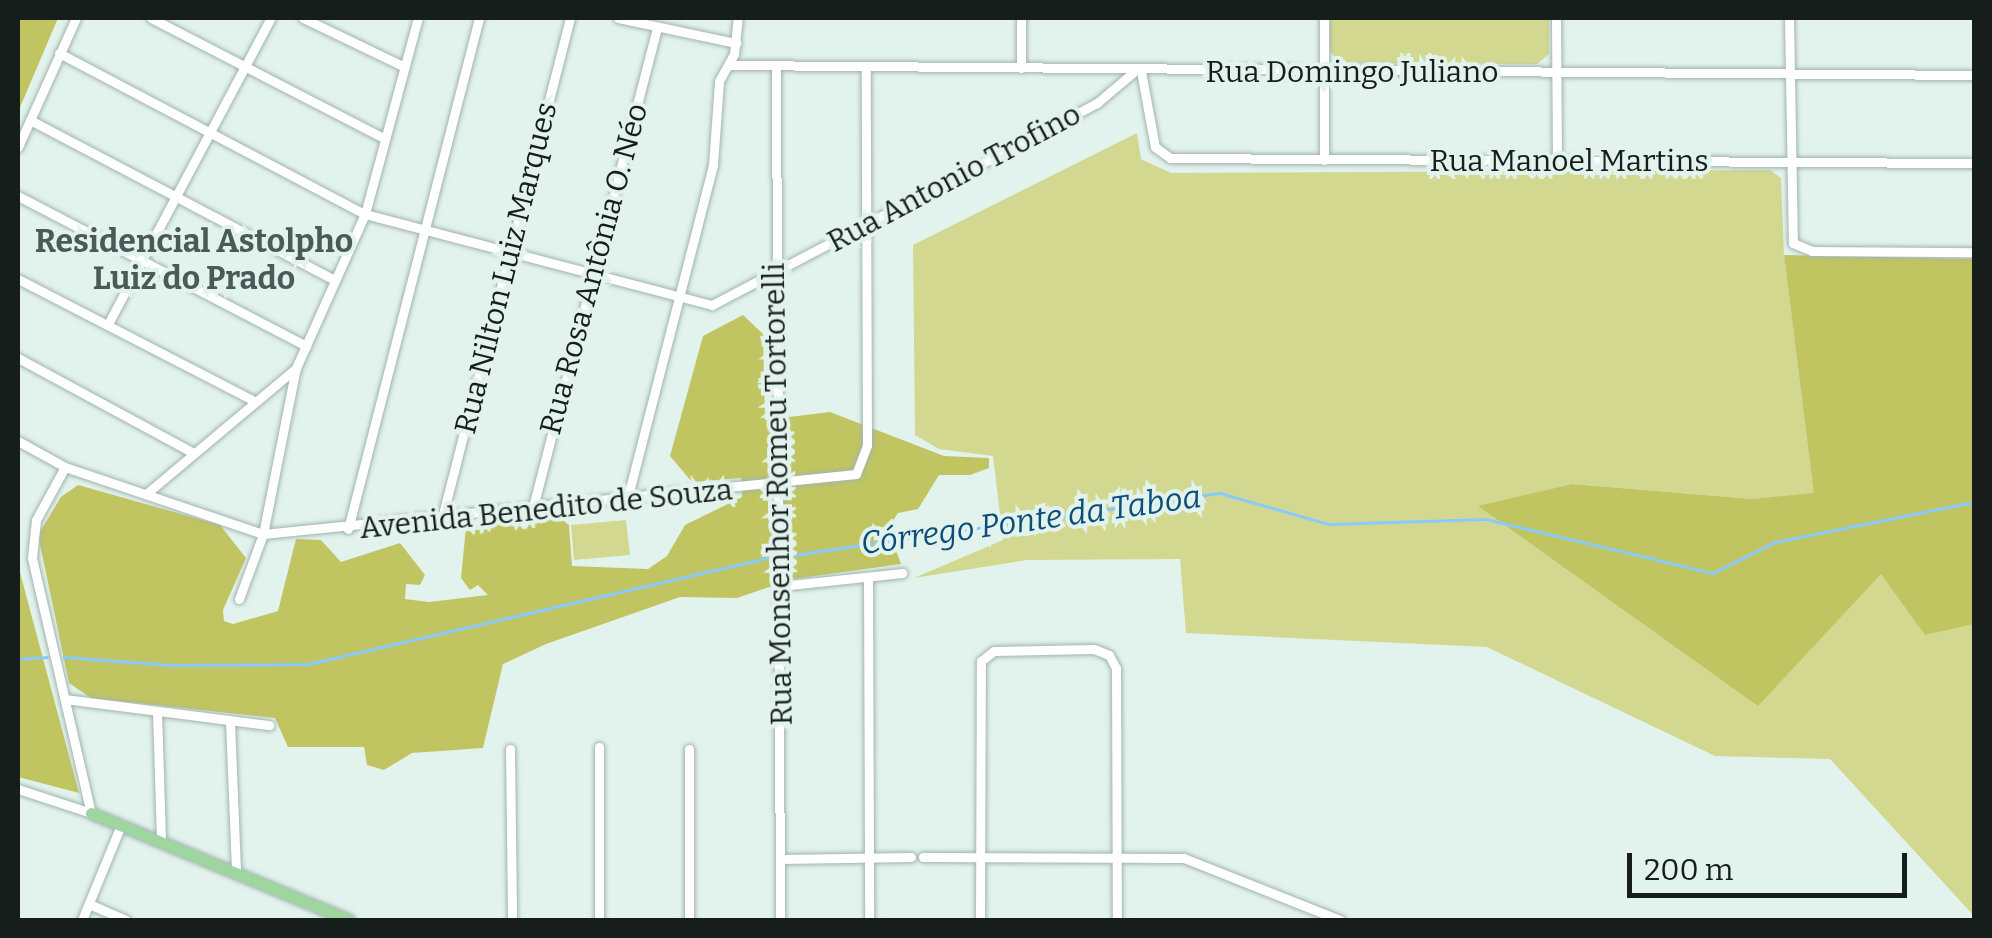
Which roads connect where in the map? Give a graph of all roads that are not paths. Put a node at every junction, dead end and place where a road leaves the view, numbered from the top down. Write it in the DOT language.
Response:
graph roads {
  1 [pos="76,18"];
  2 [pos="151,18"];
  3 [pos="271,18"];
  4 [pos="304,18"];
  5 [pos="418,18"];
  6 [pos="479,18"];
  7 [pos="570,18"];
  8 [pos="618,18"];
  9 [pos="738,18"];
  10 [pos="1021,18"];
  11 [pos="1324,18"];
  12 [pos="1556,18"];
  13 [pos="1789,18"];
  14 [pos="657,27"];
  15 [pos="736,43"];
  16 [pos="60,53"];
  17 [pos="730,66"];
  18 [pos="246,67"];
  19 [pos="405,67"];
  20 [pos="776,68"];
  21 [pos="866,68"];
  22 [pos="1021,68"];
  23 [pos="1138,70"];
  24 [pos="1323,71"];
  25 [pos="1556,73"];
  26 [pos="1788,74"];
  27 [pos="1974,75"];
  28 [pos="30,120"];
  29 [pos="213,132"];
  30 [pos="385,139"];
  31 [pos="18,148"];
  32 [pos="1324,160"];
  33 [pos="1557,160"];
  34 [pos="1787,162"];
  35 [pos="1974,163"];
  36 [pos="18,196"];
  37 [pos="176,198"];
  38 [pos="365,214"];
  39 [pos="865,225"];
  40 [pos="422,232"];
  41 [pos="1974,252"];
  42 [pos="509,254"];
  43 [pos="142,262"];
  44 [pos="775,273"];
  45 [pos="593,276"];
  46 [pos="18,279"];
  47 [pos="335,280"];
  48 [pos="675,300"];
  49 [pos="108,324"];
  50 [pos="306,346"];
  51 [pos="18,358"];
  52 [pos="296,368"];
  53 [pos="252,400"];
  54 [pos="18,442"];
  55 [pos="192,452"];
  56 [pos="65,468"];
  57 [pos="778,486"];
  58 [pos="146,494"];
  59 [pos="626,500"];
  60 [pos="532,511"];
  61 [pos="442,518"];
  62 [pos="348,530"];
  63 [pos="262,534"];
  64 [pos="902,573"];
  65 [pos="868,578"];
  66 [pos="780,586"];
  67 [pos="240,599"];
  68 [pos="65,699"];
  69 [pos="157,712"];
  70 [pos="230,721"];
  71 [pos="269,725"];
  72 [pos="599,748"];
  73 [pos="510,749"];
  74 [pos="688,749"];
  75 [pos="18,789"];
  76 [pos="92,813"];
  77 [pos="121,825"];
  78 [pos="161,842"];
  79 [pos="1116,856"];
  80 [pos="869,857"];
  81 [pos="911,857"];
  82 [pos="979,857"];
  83 [pos="923,858"];
  84 [pos="780,859"];
  85 [pos="236,873"];
  86 [pos="88,904"];
  87 [pos="82,920"];
  88 [pos="126,920"];
  89 [pos="348,920"];
  90 [pos="512,920"];
  91 [pos="599,920"];
  92 [pos="689,920"];
  93 [pos="780,920"];
  94 [pos="869,920"];
  95 [pos="980,920"];
  96 [pos="1117,920"];
  97 [pos="1340,920"];
  1 -- 16 [label="street"];
  2 -- 18 [label="street"];
  3 -- 18 [label="street"];
  4 -- 19 [label="street"];
  5 -- 19 [label="street"];
  6 -- 40 [label="street"];
  7 -- 42 [label="street, Rua Nilton Luiz Marques"];
  8 -- 14 [label="street"];
  9 -- 15 [label="street"];
  10 -- 22 [label="street"];
  11 -- 24 [label="street"];
  12 -- 25 [label="street"];
  13 -- 26 [label="street"];
  14 -- 15 [label="street"];
  14 -- 45 [label="street, Rua Rosa Antônia O. Néo"];
  15 -- 17 [label="street"];
  16 -- 28 [label="street"];
  16 -- 29 [label="street, Rua Antonio Trofino"];
  17 -- 20 [label="street, Rua Domingo Juliano"];
  17 -- 48 [label="street"];
  18 -- 29 [label="street"];
  18 -- 30 [label="street"];
  19 -- 30 [label="street"];
  20 -- 21 [label="street, Rua Domingo Juliano"];
  20 -- 44 [label="street, Rua Monsenhor Romeu Tortorelli"];
  21 -- 22 [label="street, Rua Domingo Juliano"];
  21 -- 39 [label="street"];
  22 -- 23 [label="street, Rua Domingo Juliano"];
  23 -- 24 [label="street, Rua Domingo Juliano"];
  23 -- 32 [label="street, Rua Manoel Martins"];
  23 -- 39 [label="street, Rua Antonio Trofino"];
  24 -- 25 [label="street, Rua Domingo Juliano"];
  24 -- 32 [label="street"];
  25 -- 26 [label="street, Rua Domingo Juliano"];
  25 -- 33 [label="street"];
  26 -- 27 [label="street, Rua Domingo Juliano"];
  26 -- 34 [label="street"];
  28 -- 31 [label="street"];
  28 -- 37 [label="street"];
  29 -- 37 [label="street"];
  29 -- 38 [label="street, Rua Antonio Trofino"];
  30 -- 38 [label="street"];
  32 -- 33 [label="street, Rua Manoel Martins"];
  33 -- 34 [label="street, Rua Manoel Martins"];
  34 -- 35 [label="street, Rua Manoel Martins"];
  34 -- 41 [label="street"];
  36 -- 43 [label="street"];
  37 -- 43 [label="street"];
  37 -- 47 [label="street"];
  38 -- 40 [label="street, Rua Antonio Trofino"];
  38 -- 47 [label="street"];
  39 -- 44 [label="street, Rua Antonio Trofino"];
  39 -- 57 [label="street, Avenida Benedito de Souza"];
  40 -- 42 [label="street, Rua Antonio Trofino"];
  40 -- 62 [label="street"];
  42 -- 45 [label="street, Rua Antonio Trofino"];
  42 -- 61 [label="street, Rua Nilton Luiz Marques"];
  43 -- 49 [label="street"];
  43 -- 50 [label="street"];
  44 -- 48 [label="street, Rua Antonio Trofino"];
  44 -- 57 [label="street, Rua Monsenhor Romeu Tortorelli"];
  45 -- 48 [label="street, Rua Antonio Trofino"];
  45 -- 60 [label="street, Rua Rosa Antônia O. Néo"];
  46 -- 49 [label="street"];
  47 -- 50 [label="street"];
  48 -- 59 [label="street"];
  49 -- 53 [label="street"];
  50 -- 52 [label="street"];
  51 -- 55 [label="street"];
  52 -- 53 [label="street"];
  52 -- 63 [label="street"];
  53 -- 55 [label="street"];
  54 -- 56 [label="street"];
  55 -- 58 [label="street"];
  56 -- 58 [label="street"];
  56 -- 68 [label="street"];
  57 -- 59 [label="street, Avenida Benedito de Souza"];
  57 -- 66 [label="street, Rua Monsenhor Romeu Tortorelli"];
  58 -- 63 [label="street"];
  59 -- 60 [label="street, Avenida Benedito de Souza"];
  60 -- 61 [label="street, Avenida Benedito de Souza"];
  61 -- 62 [label="street, Avenida Benedito de Souza"];
  62 -- 63 [label="street, Avenida Benedito de Souza"];
  63 -- 67 [label="street"];
  64 -- 65 [label="street"];
  65 -- 66 [label="street"];
  65 -- 80 [label="street"];
  66 -- 84 [label="street, Rua Monsenhor Romeu Tortorelli"];
  68 -- 69 [label="street"];
  68 -- 76 [label="street"];
  69 -- 70 [label="street"];
  69 -- 78 [label="street"];
  70 -- 71 [label="street"];
  70 -- 85 [label="street"];
  72 -- 91 [label="street"];
  73 -- 90 [label="street"];
  74 -- 92 [label="street"];
  75 -- 76 [label="street"];
  76 -- 77 [label="main road"];
  77 -- 78 [label="main road"];
  77 -- 86 [label="street"];
  78 -- 85 [label="main road"];
  79 -- 82 [label="street"];
  79 -- 82 [label="street"];
  79 -- 96 [label="street"];
  79 -- 97 [label="street"];
  80 -- 81 [label="street"];
  80 -- 84 [label="street"];
  80 -- 94 [label="street"];
  82 -- 83 [label="street"];
  82 -- 95 [label="street"];
  84 -- 93 [label="street, Rua Monsenhor Romeu Tortorelli"];
  85 -- 89 [label="main road"];
  86 -- 87 [label="street"];
  86 -- 88 [label="street"];
}
